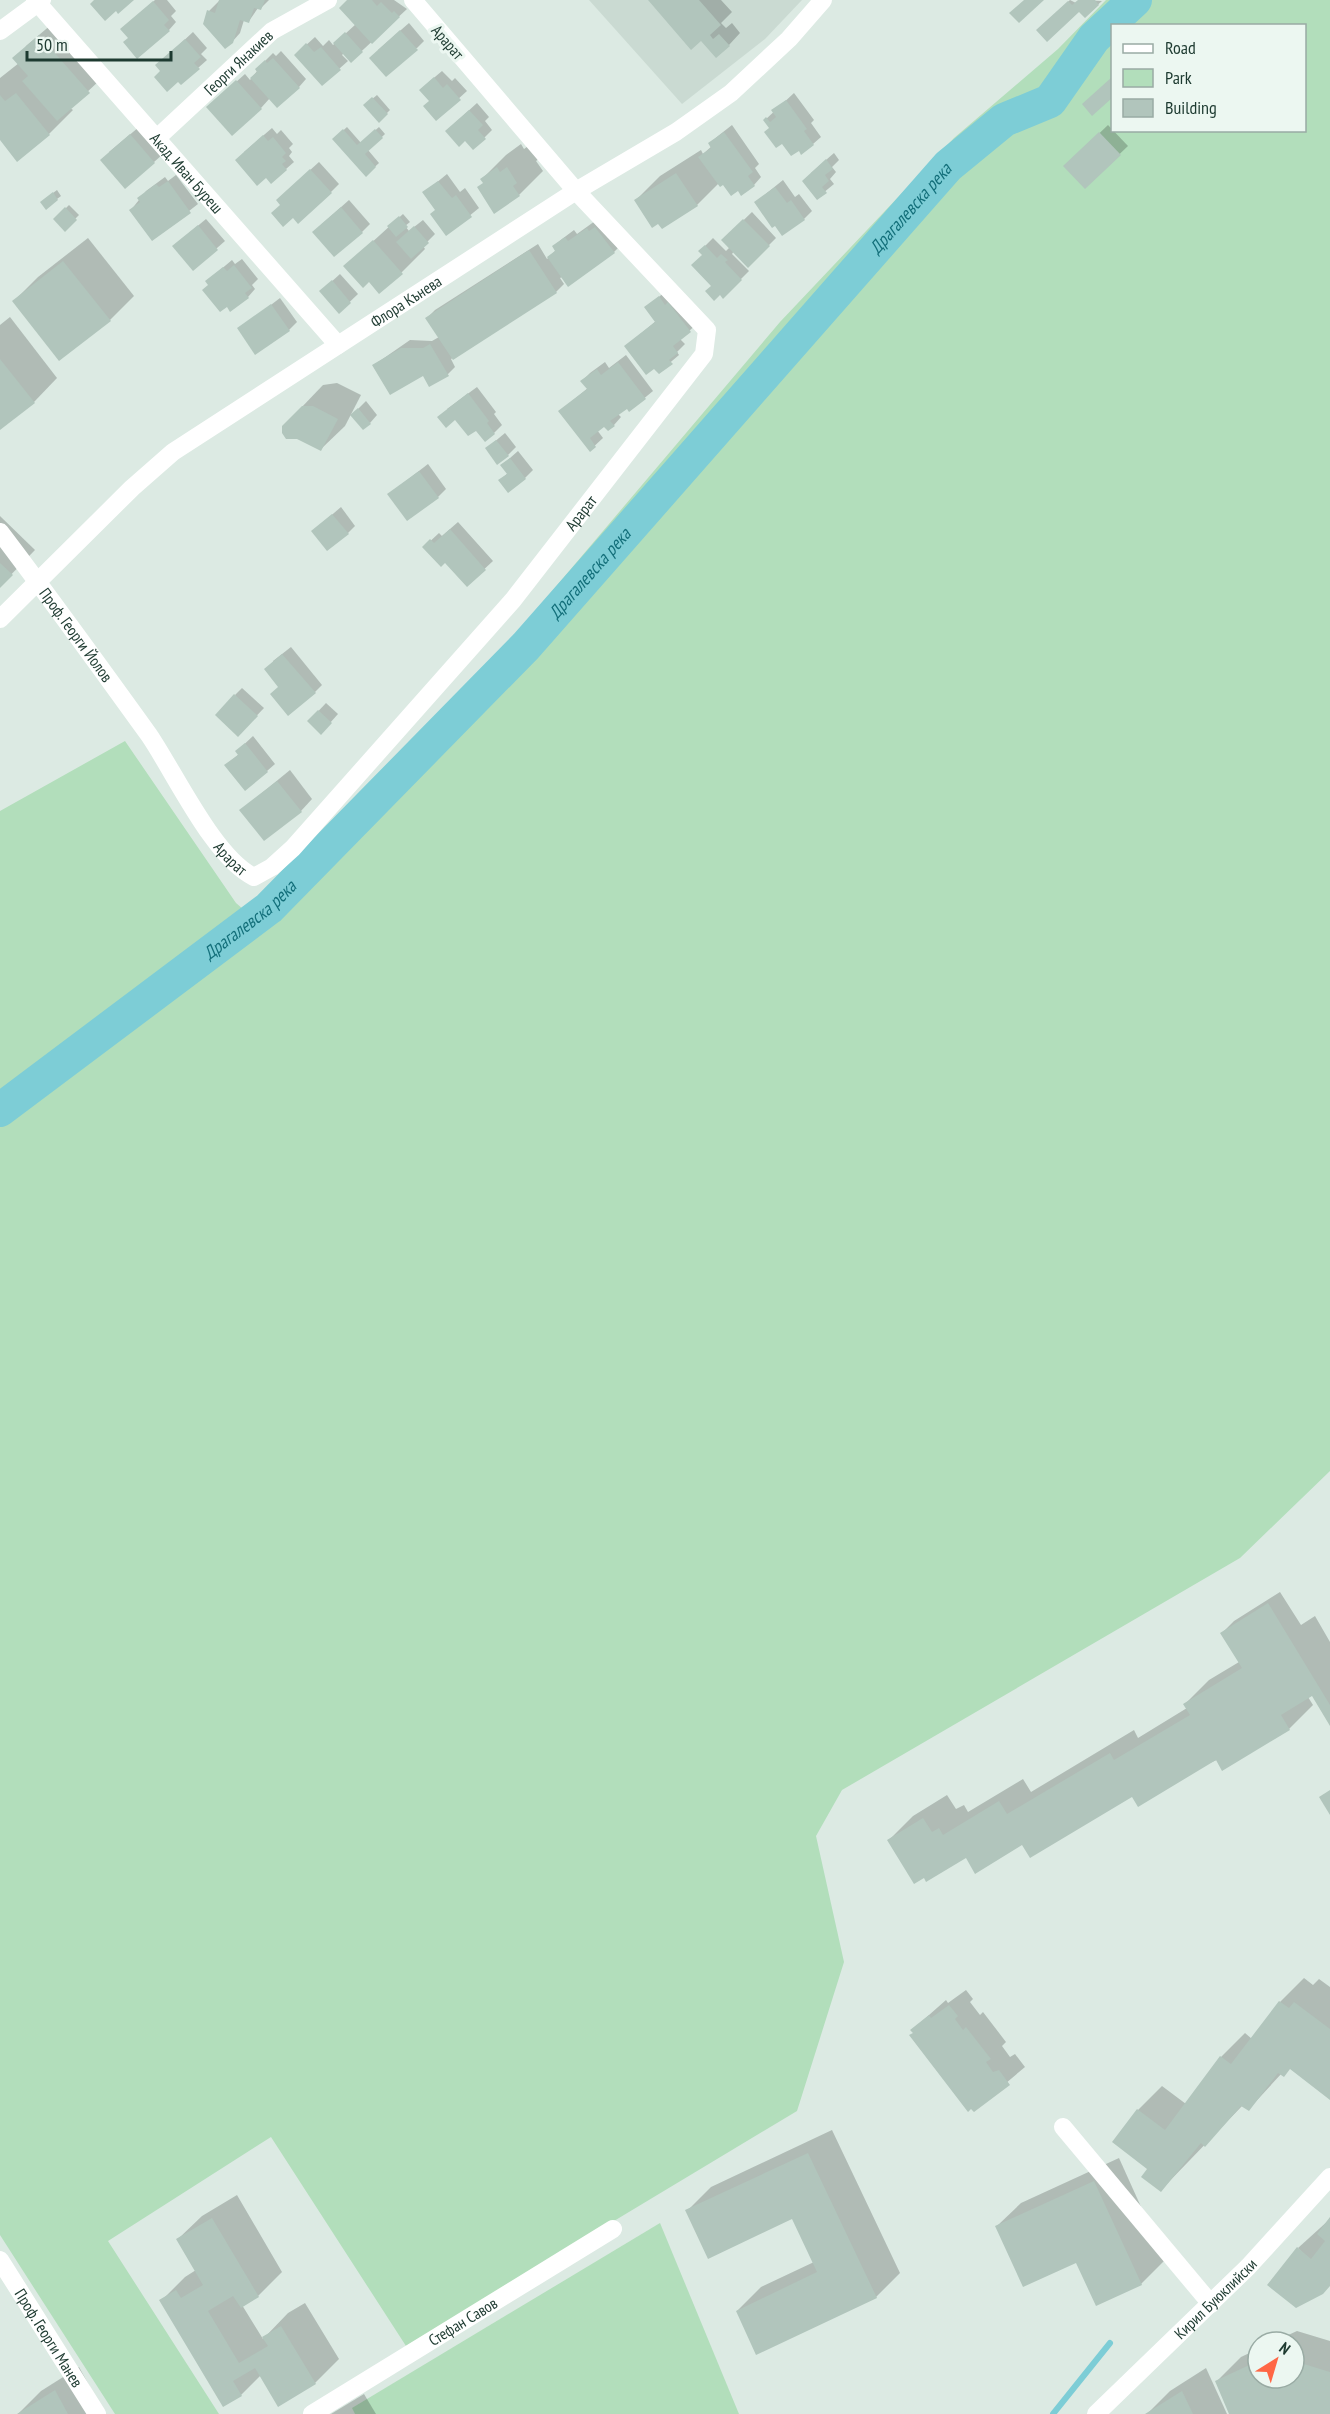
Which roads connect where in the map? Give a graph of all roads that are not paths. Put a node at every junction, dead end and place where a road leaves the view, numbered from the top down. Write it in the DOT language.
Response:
graph roads {
  1 [pos="328,0"];
  2 [pos="412,0"];
  3 [pos="823,0"];
  4 [pos="38,1"];
  5 [pos="0,31"];
  6 [pos="157,138"];
  7 [pos="576,191"];
  8 [pos="338,345"];
  9 [pos="0,532"];
  10 [pos="39,583"];
  11 [pos="0,619"];
  12 [pos="150,738"];
  13 [pos="1063,2127"];
  14 [pos="1330,2177"];
  15 [pos="613,2229"];
  16 [pos="0,2260"];
  17 [pos="1211,2304"];
  18 [pos="97,2414"];
  19 [pos="312,2414"];
  20 [pos="1096,2414"];
  1 -- 6 [label="street, Георги Янакиев"];
  2 -- 7 [label="street, Арарат"];
  3 -- 7 [label="street, Флора Кънева"];
  4 -- 5 [label="street"];
  4 -- 6 [label="street, Акад. Иван Буреш"];
  6 -- 8 [label="street, Акад. Иван Буреш"];
  7 -- 8 [label="street, Флора Кънева"];
  7 -- 12 [label="street, Арарат"];
  8 -- 10 [label="street, Флора Кънева"];
  9 -- 10 [label="street, Проф. Георги Йолов"];
  10 -- 11 [label="street, Флора Кънева"];
  10 -- 12 [label="street, Проф. Георги Йолов"];
  13 -- 17 [label="street"];
  14 -- 17 [label="street, Кирил Буюклийски"];
  15 -- 19 [label="street, Стефан Савов"];
  16 -- 18 [label="street, Проф. Георги Манев"];
  17 -- 20 [label="street, Кирил Буюклийски"];
}
